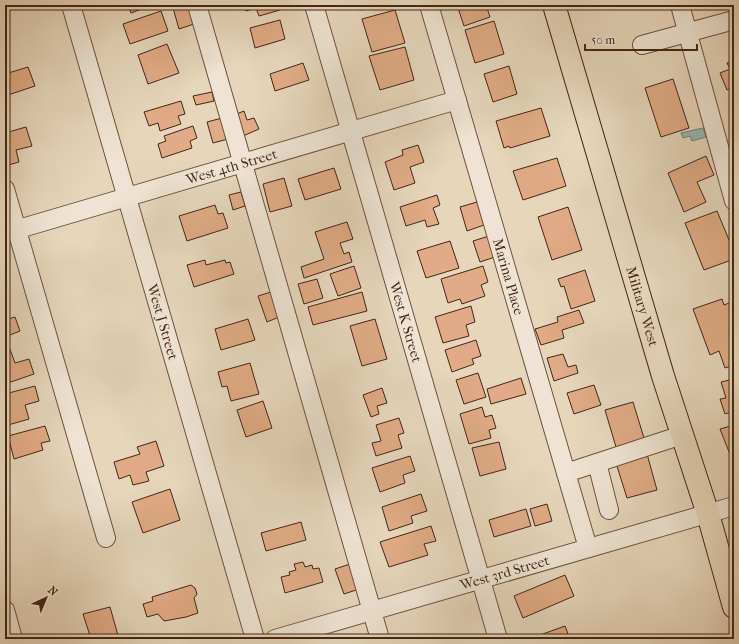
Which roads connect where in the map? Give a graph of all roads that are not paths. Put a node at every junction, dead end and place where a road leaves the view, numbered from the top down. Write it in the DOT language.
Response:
graph roads {
  1 [pos="71,5"];
  2 [pos="197,5"];
  3 [pos="314,5"];
  4 [pos="429,5"];
  5 [pos="554,5"];
  6 [pos="680,5"];
  7 [pos="734,20"];
  8 [pos="687,33"];
  9 [pos="642,45"];
  10 [pos="457,100"];
  11 [pos="350,131"];
  12 [pos="242,163"];
  13 [pos="5,189"];
  14 [pos="126,197"];
  15 [pos="734,202"];
  16 [pos="11,231"];
  17 [pos="682,435"];
  18 [pos="597,463"];
  19 [pos="566,473"];
  20 [pos="734,506"];
  21 [pos="609,510"];
  22 [pos="708,514"];
  23 [pos="106,538"];
  24 [pos="588,548"];
  25 [pos="480,580"];
  26 [pos="734,607"];
  27 [pos="5,610"];
  28 [pos="372,611"];
  29 [pos="13,639"];
  30 [pos="255,639"];
  31 [pos="276,639"];
  32 [pos="380,639"];
  33 [pos="498,639"];
  1 -- 14 [label="street, West J Street"];
  2 -- 12 [label="street"];
  3 -- 11 [label="street, West K Street"];
  4 -- 10 [label="street, Marina Place"];
  5 -- 17 [label="main road, Military West"];
  6 -- 8 [label="street"];
  7 -- 8 [label="street"];
  8 -- 9 [label="street"];
  8 -- 15 [label="street"];
  10 -- 11 [label="street, West 4th Street"];
  10 -- 19 [label="street, Marina Place"];
  11 -- 12 [label="street, West 4th Street"];
  11 -- 25 [label="street, West K Street"];
  12 -- 14 [label="street, West 4th Street"];
  12 -- 28 [label="street"];
  13 -- 16 [label="street"];
  14 -- 16 [label="street, West 4th Street"];
  14 -- 30 [label="street, West J Street"];
  16 -- 23 [label="street"];
  17 -- 18 [label="street"];
  17 -- 22 [label="main road, Military West"];
  18 -- 19 [label="street"];
  18 -- 21 [label="street"];
  19 -- 24 [label="street, Marina Place"];
  20 -- 22 [label="street, West 3rd Street"];
  22 -- 24 [label="street, West 3rd Street"];
  22 -- 26 [label="main road, Military West"];
  24 -- 25 [label="street, West 3rd Street"];
  25 -- 28 [label="street, West 3rd Street"];
  25 -- 33 [label="street, West K Street"];
  27 -- 29 [label="street"];
  28 -- 31 [label="street, West 3rd Street"];
  28 -- 32 [label="street"];
}
